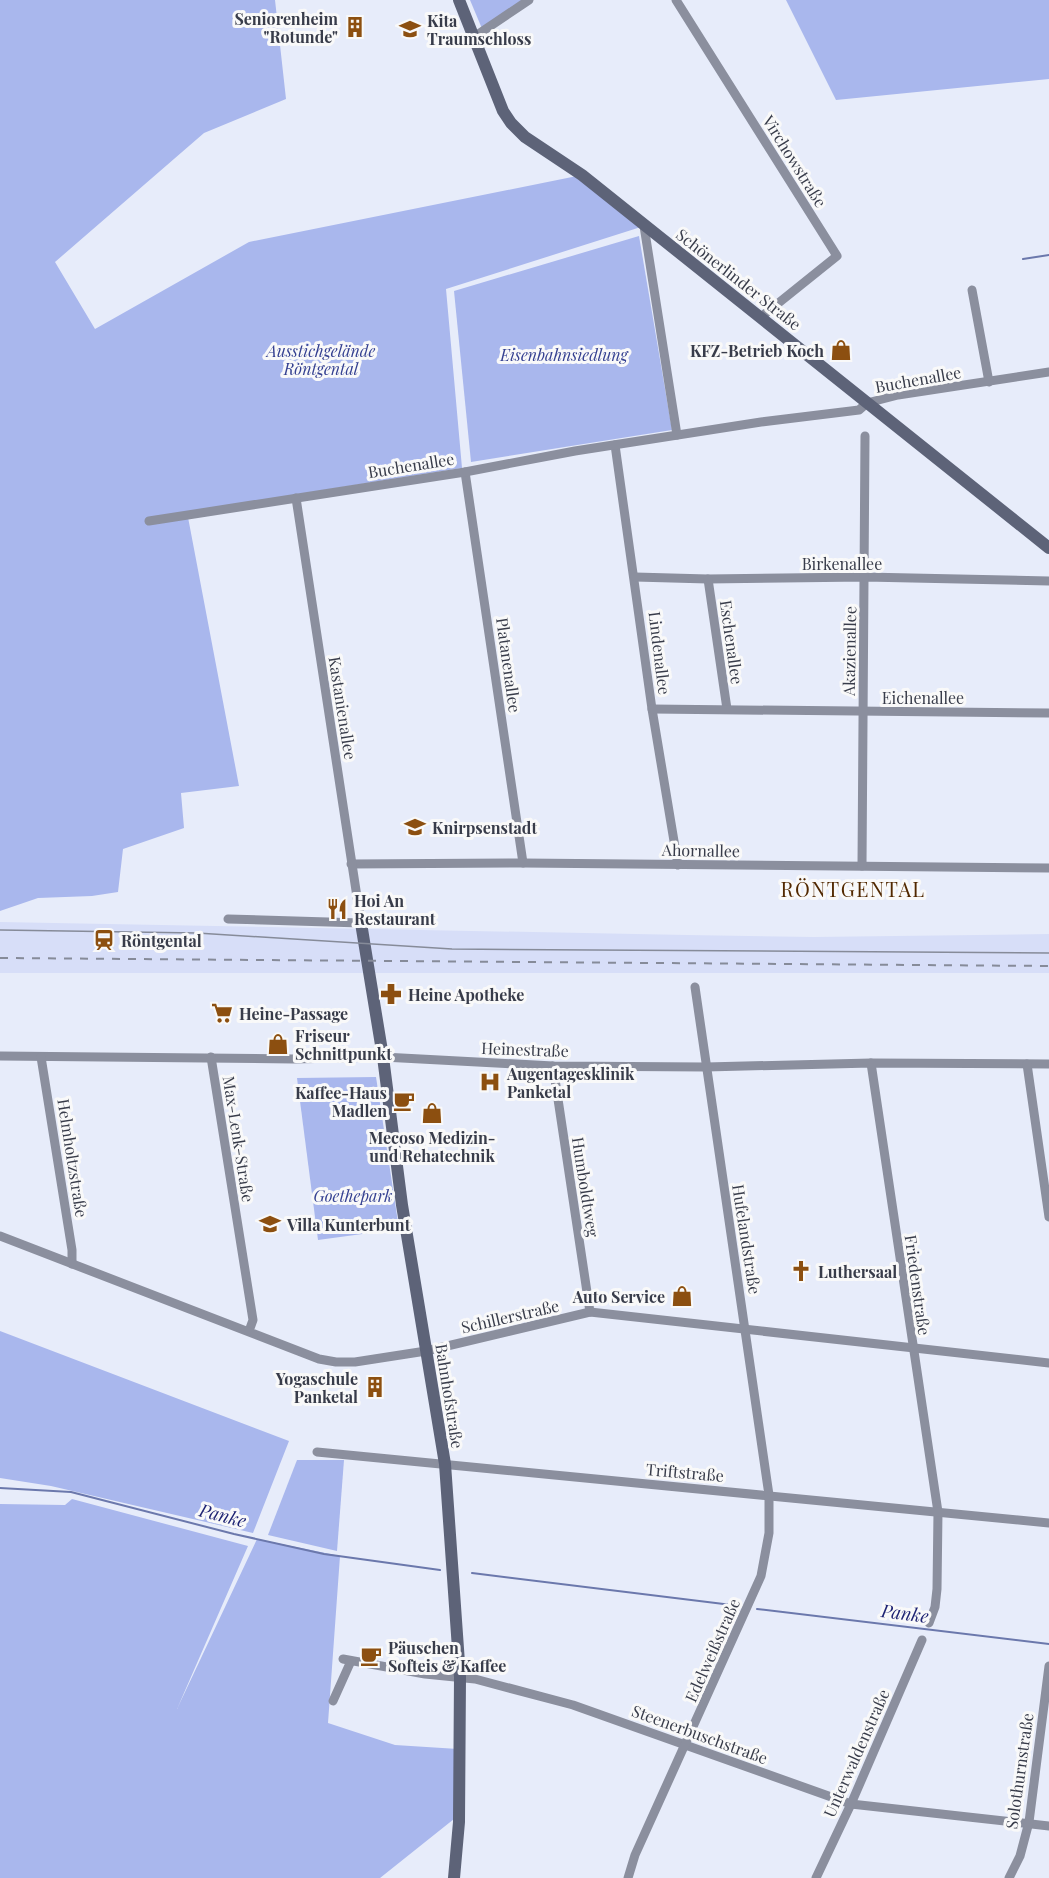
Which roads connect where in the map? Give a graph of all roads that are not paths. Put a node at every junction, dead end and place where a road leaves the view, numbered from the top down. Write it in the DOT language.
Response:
graph roads {
  1 [pos="459,0"];
  2 [pos="529,0"];
  3 [pos="676,0"];
  4 [pos="474,37"];
  5 [pos="644,226"];
  6 [pos="972,290"];
  7 [pos="761,317"];
  8 [pos="1049,372"];
  9 [pos="989,382"];
  10 [pos="867,403"];
  11 [pos="677,435"];
  12 [pos="865,436"];
  13 [pos="615,445"];
  14 [pos="465,472"];
  15 [pos="296,498"];
  16 [pos="149,521"];
  17 [pos="1049,548"];
  18 [pos="635,577"];
  19 [pos="865,577"];
  20 [pos="708,579"];
  21 [pos="1049,581"];
  22 [pos="652,709"];
  23 [pos="727,709"];
  24 [pos="864,711"];
  25 [pos="1049,713"];
  26 [pos="523,863"];
  27 [pos="351,864"];
  28 [pos="678,865"];
  29 [pos="862,866"];
  30 [pos="1049,868"];
  31 [pos="228,919"];
  32 [pos="361,923"];
  33 [pos="695,987"];
  34 [pos="0,1056"];
  35 [pos="41,1057"];
  36 [pos="211,1057"];
  37 [pos="383,1057"];
  38 [pos="871,1063"];
  39 [pos="1027,1064"];
  40 [pos="1049,1064"];
  41 [pos="553,1066"];
  42 [pos="706,1067"];
  43 [pos="1049,1217"];
  44 [pos="0,1236"];
  45 [pos="72,1264"];
  46 [pos="590,1312"];
  47 [pos="746,1330"];
  48 [pos="249,1331"];
  49 [pos="912,1347"];
  50 [pos="426,1351"];
  51 [pos="1049,1363"];
  52 [pos="317,1452"];
  53 [pos="445,1464"];
  54 [pos="769,1495"];
  55 [pos="938,1512"];
  56 [pos="1049,1523"];
  57 [pos="929,1623"];
  58 [pos="922,1640"];
  59 [pos="1049,1666"];
  60 [pos="460,1677"];
  61 [pos="333,1701"];
  62 [pos="686,1744"];
  63 [pos="851,1804"];
  64 [pos="1029,1822"];
  65 [pos="1049,1826"];
  66 [pos="454,1878"];
  67 [pos="628,1878"];
  68 [pos="816,1878"];
  69 [pos="1009,1878"];
  1 -- 4 [label="street, Schönerlinder Straße"];
  2 -- 4 [label="street"];
  3 -- 7 [label="street, Virchowstraße"];
  4 -- 5 [label="street, Schönerlinder Straße"];
  5 -- 7 [label="street, Schönerlinder Straße"];
  5 -- 11 [label="street"];
  6 -- 9 [label="street"];
  7 -- 10 [label="street, Schönerlinder Straße"];
  8 -- 9 [label="street, Buchenallee"];
  9 -- 10 [label="street, Buchenallee"];
  10 -- 11 [label="street, Buchenallee"];
  10 -- 17 [label="street, Schönerlinder Straße"];
  11 -- 13 [label="street, Buchenallee"];
  12 -- 19 [label="street, Akazienallee"];
  13 -- 14 [label="street, Buchenallee"];
  13 -- 18 [label="street, Lindenallee"];
  14 -- 15 [label="street, Buchenallee"];
  14 -- 26 [label="street, Platanenallee"];
  15 -- 16 [label="street, Buchenallee"];
  15 -- 27 [label="street, Kastanienallee"];
  18 -- 20 [label="street, Birkenallee"];
  18 -- 22 [label="street, Lindenallee"];
  19 -- 20 [label="street, Birkenallee"];
  19 -- 21 [label="street, Birkenallee"];
  19 -- 24 [label="street, Akazienallee"];
  20 -- 23 [label="street, Eschenallee"];
  22 -- 23 [label="street, Eichenallee"];
  22 -- 28 [label="street, Lindenallee"];
  23 -- 24 [label="street, Eichenallee"];
  24 -- 25 [label="street, Eichenallee"];
  24 -- 29 [label="street, Akazienallee"];
  26 -- 27 [label="street, Ahornallee"];
  26 -- 28 [label="street, Ahornallee"];
  27 -- 32 [label="street, Kastanienallee"];
  28 -- 29 [label="street, Ahornallee"];
  29 -- 30 [label="street, Ahornallee"];
  31 -- 32 [label="street"];
  32 -- 37 [label="street, Bahnhofstraße"];
  33 -- 42 [label="street, Hufelandstraße"];
  34 -- 35 [label="street, Heinestraße"];
  35 -- 36 [label="street, Heinestraße"];
  35 -- 45 [label="street, Helmholtzstraße"];
  36 -- 37 [label="street, Heinestraße"];
  36 -- 48 [label="street, Max-Lenk-Straße"];
  37 -- 41 [label="street, Heinestraße"];
  37 -- 50 [label="street, Bahnhofstraße"];
  38 -- 39 [label="street, Heinestraße"];
  38 -- 42 [label="street, Heinestraße"];
  38 -- 49 [label="street, Friedenstraße"];
  39 -- 40 [label="street, Heinestraße"];
  39 -- 43 [label="street"];
  41 -- 42 [label="street, Heinestraße"];
  41 -- 46 [label="street, Humboldtweg"];
  42 -- 47 [label="street, Hufelandstraße"];
  44 -- 45 [label="street, Schillerstraße"];
  45 -- 48 [label="street, Schillerstraße"];
  46 -- 47 [label="street, Schillerstraße"];
  46 -- 50 [label="street, Schillerstraße"];
  47 -- 49 [label="street, Schillerstraße"];
  47 -- 54 [label="street, Hufelandstraße"];
  48 -- 50 [label="street, Schillerstraße"];
  49 -- 51 [label="street, Schillerstraße"];
  49 -- 55 [label="street, Friedenstraße"];
  50 -- 53 [label="street, Bahnhofstraße"];
  52 -- 53 [label="street, Triftstraße"];
  53 -- 54 [label="street, Triftstraße"];
  53 -- 60 [label="street, Bahnhofstraße"];
  54 -- 55 [label="street, Triftstraße"];
  54 -- 62 [label="street, Edelweißstraße"];
  55 -- 56 [label="street, Triftstraße"];
  55 -- 57 [label="street"];
  58 -- 63 [label="street, Unterwaldenstraße"];
  59 -- 64 [label="street, Solothurnstraße"];
  60 -- 61 [label="street, Steenerbuschstraße"];
  60 -- 62 [label="street, Steenerbuschstraße"];
  60 -- 66 [label="street, Bahnhofstraße"];
  62 -- 63 [label="street, Steenerbuschstraße"];
  62 -- 67 [label="street, Edelweißstraße"];
  63 -- 64 [label="street, Steenerbuschstraße"];
  63 -- 68 [label="street, Unterwaldenstraße"];
  64 -- 65 [label="street, Steenerbuschstraße"];
  64 -- 69 [label="street, Solothurnstraße"];
}
